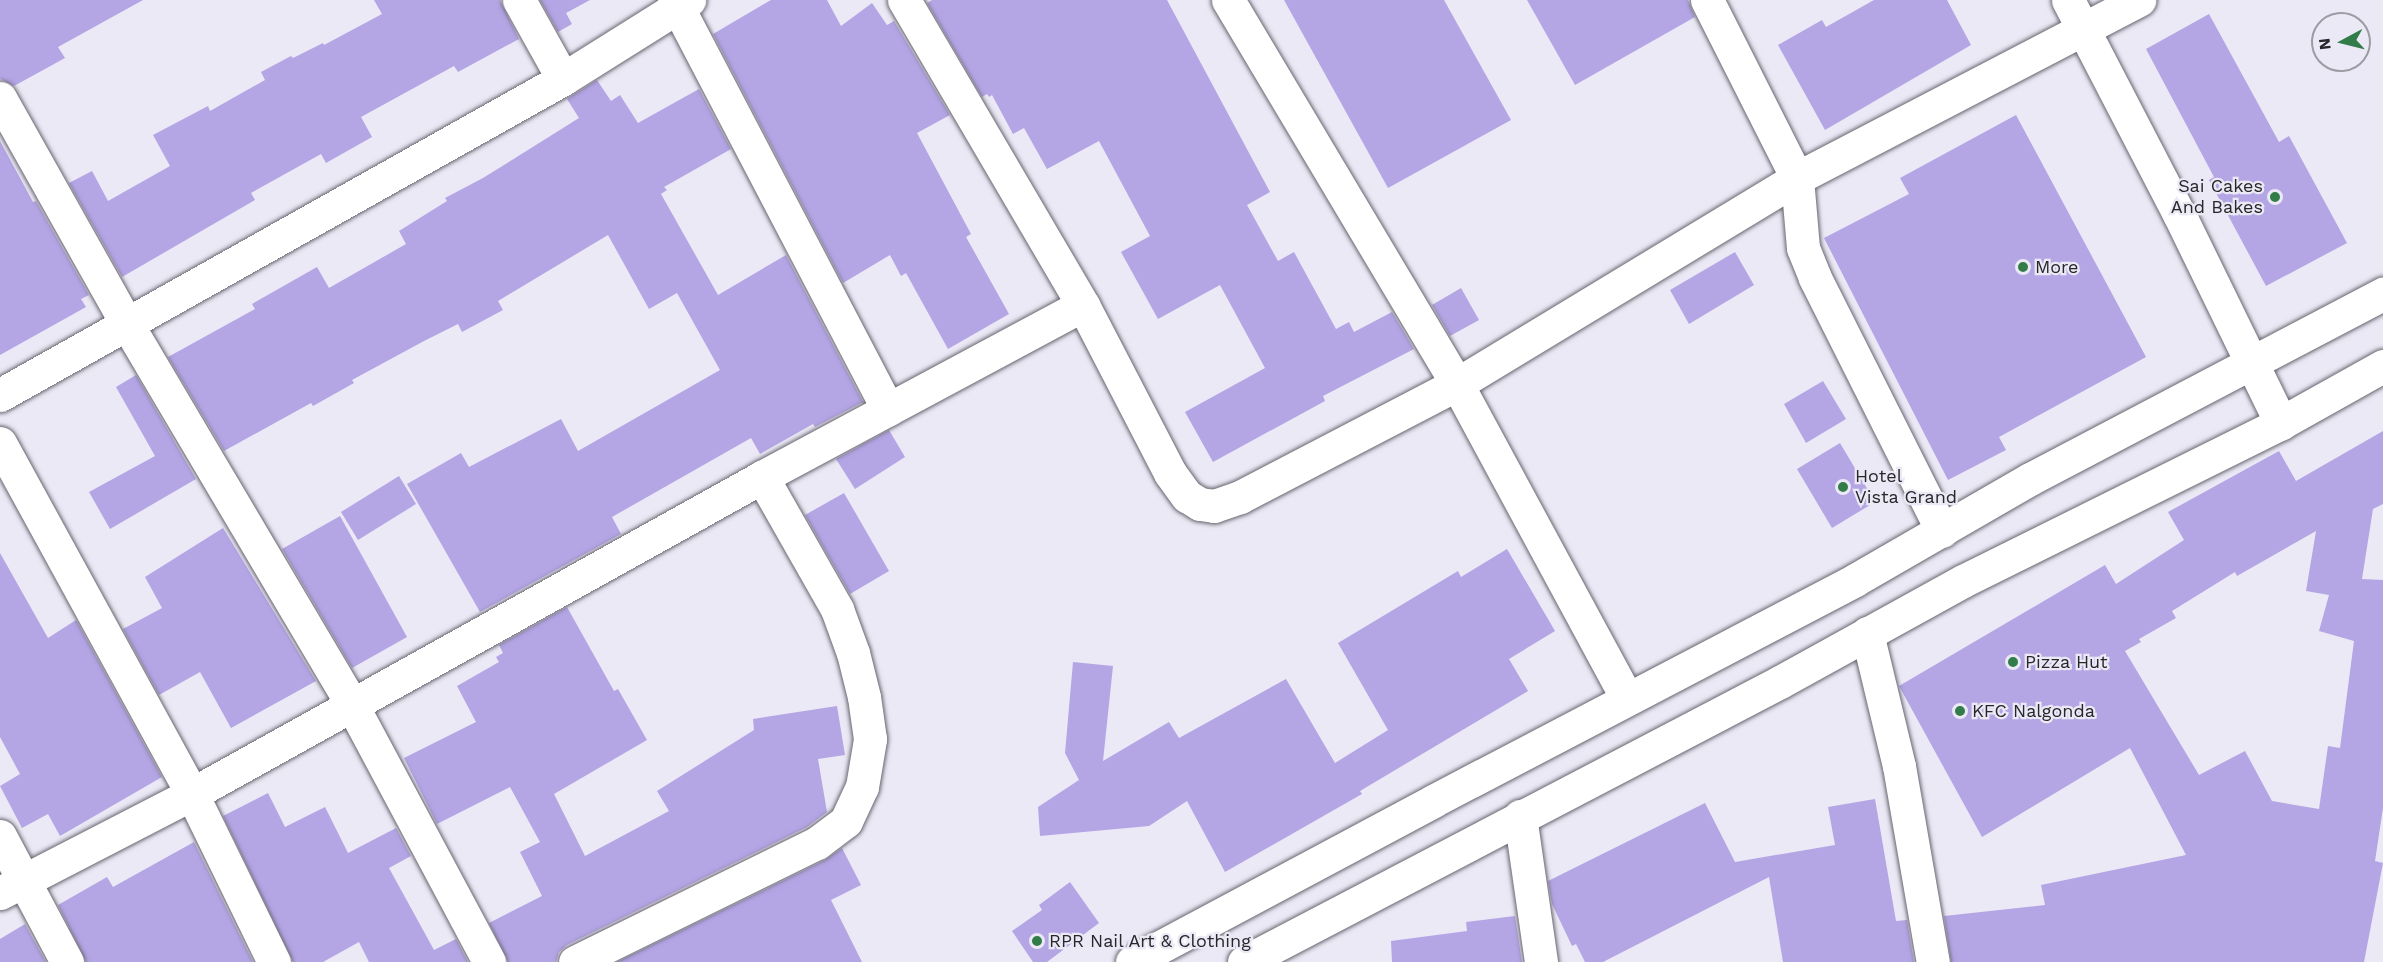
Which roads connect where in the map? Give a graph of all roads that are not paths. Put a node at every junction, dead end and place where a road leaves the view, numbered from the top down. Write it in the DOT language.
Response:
graph roads {
  1 [pos="519,0"];
  2 [pos="904,0"];
  3 [pos="1228,0"];
  4 [pos="1707,0"];
  5 [pos="2068,0"];
  6 [pos="2139,0"];
  7 [pos="680,2"];
  8 [pos="2083,29"];
  9 [pos="563,79"];
  10 [pos="0,98"];
  11 [pos="1797,178"];
  12 [pos="2383,294"];
  13 [pos="1083,305"];
  14 [pos="127,324"];
  15 [pos="2250,363"];
  16 [pos="2383,366"];
  17 [pos="1456,384"];
  18 [pos="0,395"];
  19 [pos="888,410"];
  20 [pos="2281,423"];
  21 [pos="0,443"];
  22 [pos="762,477"];
  23 [pos="1942,531"];
  24 [pos="1867,633"];
  25 [pos="1627,698"];
  26 [pos="352,705"];
  27 [pos="192,794"];
  28 [pos="1520,816"];
  29 [pos="0,836"];
  30 [pos="12,887"];
  31 [pos="67,962"];
  32 [pos="274,962"];
  33 [pos="489,962"];
  34 [pos="575,962"];
  35 [pos="1132,962"];
  36 [pos="1244,962"];
  37 [pos="1541,962"];
  38 [pos="1933,962"];
  1 -- 9 [label="street"];
  2 -- 13 [label="street"];
  3 -- 17 [label="street"];
  4 -- 11 [label="street"];
  5 -- 8 [label="street"];
  6 -- 8 [label="street"];
  7 -- 9 [label="street"];
  7 -- 19 [label="street"];
  8 -- 11 [label="street"];
  8 -- 15 [label="street"];
  9 -- 14 [label="street"];
  10 -- 14 [label="street"];
  11 -- 17 [label="street"];
  11 -- 23 [label="street"];
  12 -- 15 [label="street"];
  13 -- 17 [label="street"];
  13 -- 19 [label="street"];
  14 -- 18 [label="street"];
  14 -- 26 [label="street"];
  15 -- 20 [label="street"];
  15 -- 23 [label="street"];
  16 -- 20 [label="street"];
  17 -- 25 [label="street"];
  19 -- 22 [label="street"];
  20 -- 24 [label="street"];
  21 -- 27 [label="street"];
  22 -- 26 [label="street"];
  22 -- 34 [label="street"];
  23 -- 25 [label="street"];
  24 -- 28 [label="street"];
  24 -- 38 [label="street"];
  25 -- 35 [label="street"];
  26 -- 27 [label="street"];
  26 -- 33 [label="street"];
  27 -- 30 [label="street"];
  27 -- 32 [label="street"];
  28 -- 36 [label="street"];
  28 -- 37 [label="street"];
  29 -- 30 [label="street"];
  30 -- 31 [label="street"];
}
